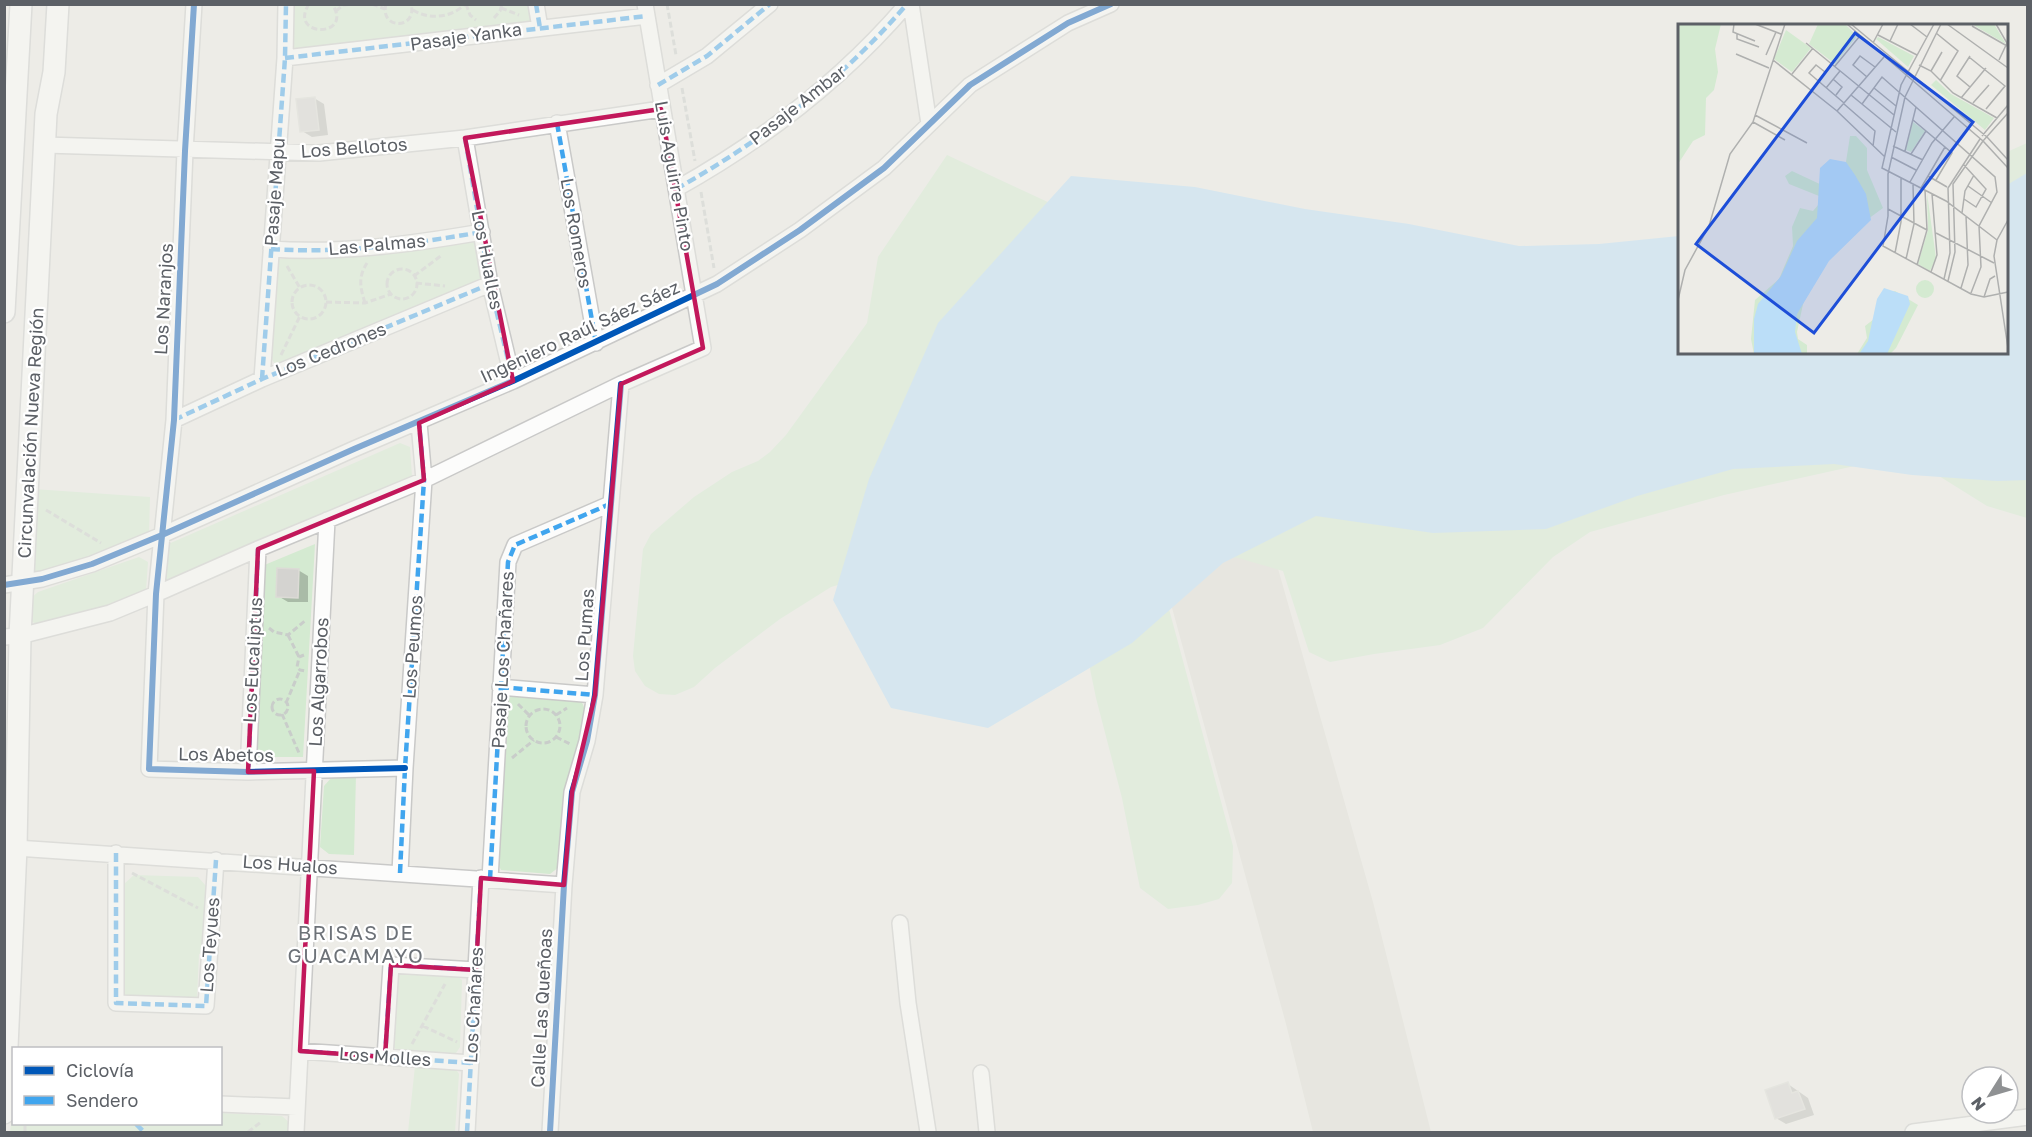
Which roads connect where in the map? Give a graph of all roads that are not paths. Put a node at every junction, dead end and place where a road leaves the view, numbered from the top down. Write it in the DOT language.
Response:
graph roads {
  1 [pos="21,4"];
  2 [pos="58,4"];
  3 [pos="194,4"];
  4 [pos="286,4"];
  5 [pos="536,4"];
  6 [pos="770,4"];
  7 [pos="909,4"];
  8 [pos="1111,4"];
  9 [pos="646,10"];
  10 [pos="540,28"];
  11 [pos="285,58"];
  12 [pos="658,85"];
  13 [pos="662,109"];
  14 [pos="557,123"];
  15 [pos="929,124"];
  16 [pos="465,138"];
  17 [pos="44,145"];
  18 [pos="185,151"];
  19 [pos="278,152"];
  20 [pos="676,189"];
  21 [pos="482,232"];
  22 [pos="274,249"];
  23 [pos="490,284"];
  24 [pos="694,295"];
  25 [pos="4,312"];
  26 [pos="596,344"];
  27 [pos="266,377"];
  28 [pos="513,381"];
  29 [pos="621,384"];
  30 [pos="174,420"];
  31 [pos="419,423"];
  32 [pos="424,480"];
  33 [pos="610,504"];
  34 [pos="327,520"];
  35 [pos="162,535"];
  36 [pos="258,549"];
  37 [pos="14,584"];
  38 [pos="156,594"];
  39 [pos="12,637"];
  40 [pos="500,687"];
  41 [pos="595,695"];
  42 [pos="405,768"];
  43 [pos="314,771"];
  44 [pos="248,772"];
  45 [pos="16,848"];
  46 [pos="116,859"];
  47 [pos="216,860"];
  48 [pos="309,867"];
  49 [pos="400,873"];
  50 [pos="486,879"];
  51 [pos="564,885"];
  52 [pos="900,923"];
  53 [pos="476,970"];
  54 [pos="300,1051"];
  55 [pos="471,1056"];
  56 [pos="385,1057"];
  57 [pos="981,1073"];
  58 [pos="8,1102"];
  59 [pos="222,1104"];
  60 [pos="297,1107"];
  61 [pos="2028,1117"];
  62 [pos="296,1132"];
  63 [pos="467,1132"];
  64 [pos="550,1132"];
  65 [pos="928,1132"];
  66 [pos="987,1132"];
  67 [pos="1913,1132"];
  1 -- 25 [label="main road, Circunvalación Nueva Región"];
  2 -- 17 [label="main road, Circunvalación Nueva Región"];
  3 -- 18 [label="street, Los Naranjos"];
  4 -- 11 [label="street, Pasaje Mapu"];
  5 -- 10 [label="street"];
  6 -- 12 [label="street"];
  7 -- 15 [label="street"];
  7 -- 20 [label="street, Pasaje Ambar"];
  8 -- 15 [label="street, Ingeniero Raúl Sáez Sáez"];
  9 -- 10 [label="street, Pasaje Yanka"];
  9 -- 12 [label="street, Luis Aguirre Pinto"];
  10 -- 11 [label="street, Pasaje Yanka"];
  11 -- 19 [label="street, Pasaje Mapu"];
  12 -- 13 [label="street, Luis Aguirre Pinto"];
  13 -- 14 [label="street, Los Bellotos"];
  13 -- 20 [label="street, Luis Aguirre Pinto"];
  14 -- 16 [label="street, Los Bellotos"];
  14 -- 26 [label="street, Los Romeros"];
  15 -- 24 [label="street, Ingeniero Raúl Sáez Sáez"];
  16 -- 19 [label="street, Los Bellotos"];
  16 -- 21 [label="street, Los Hualles"];
  17 -- 18 [label="street, Los Bellotos"];
  17 -- 37 [label="main road, Circunvalación Nueva Región"];
  18 -- 19 [label="street, Los Bellotos"];
  18 -- 30 [label="street, Los Naranjos"];
  19 -- 22 [label="street, Pasaje Mapu"];
  20 -- 24 [label="street, Luis Aguirre Pinto"];
  21 -- 22 [label="street, Las Palmas"];
  21 -- 23 [label="street, Los Hualles"];
  22 -- 27 [label="street, Pasaje Mapu"];
  23 -- 27 [label="street, Los Cedrones"];
  23 -- 28 [label="street, Los Hualles"];
  24 -- 26 [label="street, Ingeniero Raúl Sáez Sáez"];
  24 -- 29 [label="street, Luis Aguirre Pinto"];
  26 -- 28 [label="street, Ingeniero Raúl Sáez Sáez"];
  27 -- 30 [label="street, Los Cedrones"];
  28 -- 31 [label="street, Ingeniero Raúl Sáez Sáez"];
  29 -- 32 [label="street"];
  29 -- 33 [label="street, Los Pumas"];
  30 -- 35 [label="street, Los Naranjos"];
  31 -- 32 [label="street, Los Peumos"];
  31 -- 35 [label="street, Ingeniero Raúl Sáez Sáez"];
  32 -- 34 [label="street"];
  32 -- 42 [label="street, Los Peumos"];
  33 -- 40 [label="street, Pasaje Los Chañares"];
  33 -- 41 [label="street, Los Pumas"];
  34 -- 36 [label="street"];
  34 -- 43 [label="street, Los Algarrobos"];
  35 -- 37 [label="street, Ingeniero Raúl Sáez Sáez"];
  35 -- 38 [label="street, Los Naranjos"];
  36 -- 38 [label="street"];
  36 -- 44 [label="street, Los Eucaliptus"];
  37 -- 39 [label="main road, Circunvalación Nueva Región"];
  38 -- 39 [label="street"];
  38 -- 44 [label="street, Los Abetos"];
  39 -- 45 [label="main road, Circunvalación Nueva Región"];
  40 -- 41 [label="street"];
  40 -- 50 [label="street, Pasaje Los Chañares"];
  41 -- 51 [label="street, Los Pumas"];
  42 -- 43 [label="street, Los Abetos"];
  42 -- 49 [label="street, Los Peumos"];
  43 -- 44 [label="street, Los Abetos"];
  43 -- 48 [label="street, Los Algarrobos"];
  45 -- 46 [label="street, Los Hualos"];
  45 -- 58 [label="main road, Circunvalación Nueva Región"];
  46 -- 47 [label="street, Los Hualos"];
  46 -- 47 [label="street, Los Teyues"];
  47 -- 48 [label="street, Los Hualos"];
  48 -- 49 [label="street, Los Hualos"];
  48 -- 54 [label="street, Los Algarrobos"];
  49 -- 50 [label="street, Los Hualos"];
  50 -- 51 [label="street, Los Hualos"];
  50 -- 53 [label="street, Los Chañares"];
  51 -- 64 [label="street, Calle Las Queñoas"];
  52 -- 65 [label="street"];
  53 -- 55 [label="street, Los Chañares"];
  53 -- 56 [label="street"];
  54 -- 56 [label="street, Los Molles"];
  54 -- 60 [label="street, Los Algarrobos"];
  55 -- 56 [label="street, Los Molles"];
  55 -- 63 [label="street, Los Chañares"];
  57 -- 66 [label="street"];
  59 -- 60 [label="street"];
  60 -- 62 [label="street, Los Algarrobos"];
  61 -- 67 [label="street"];
}
